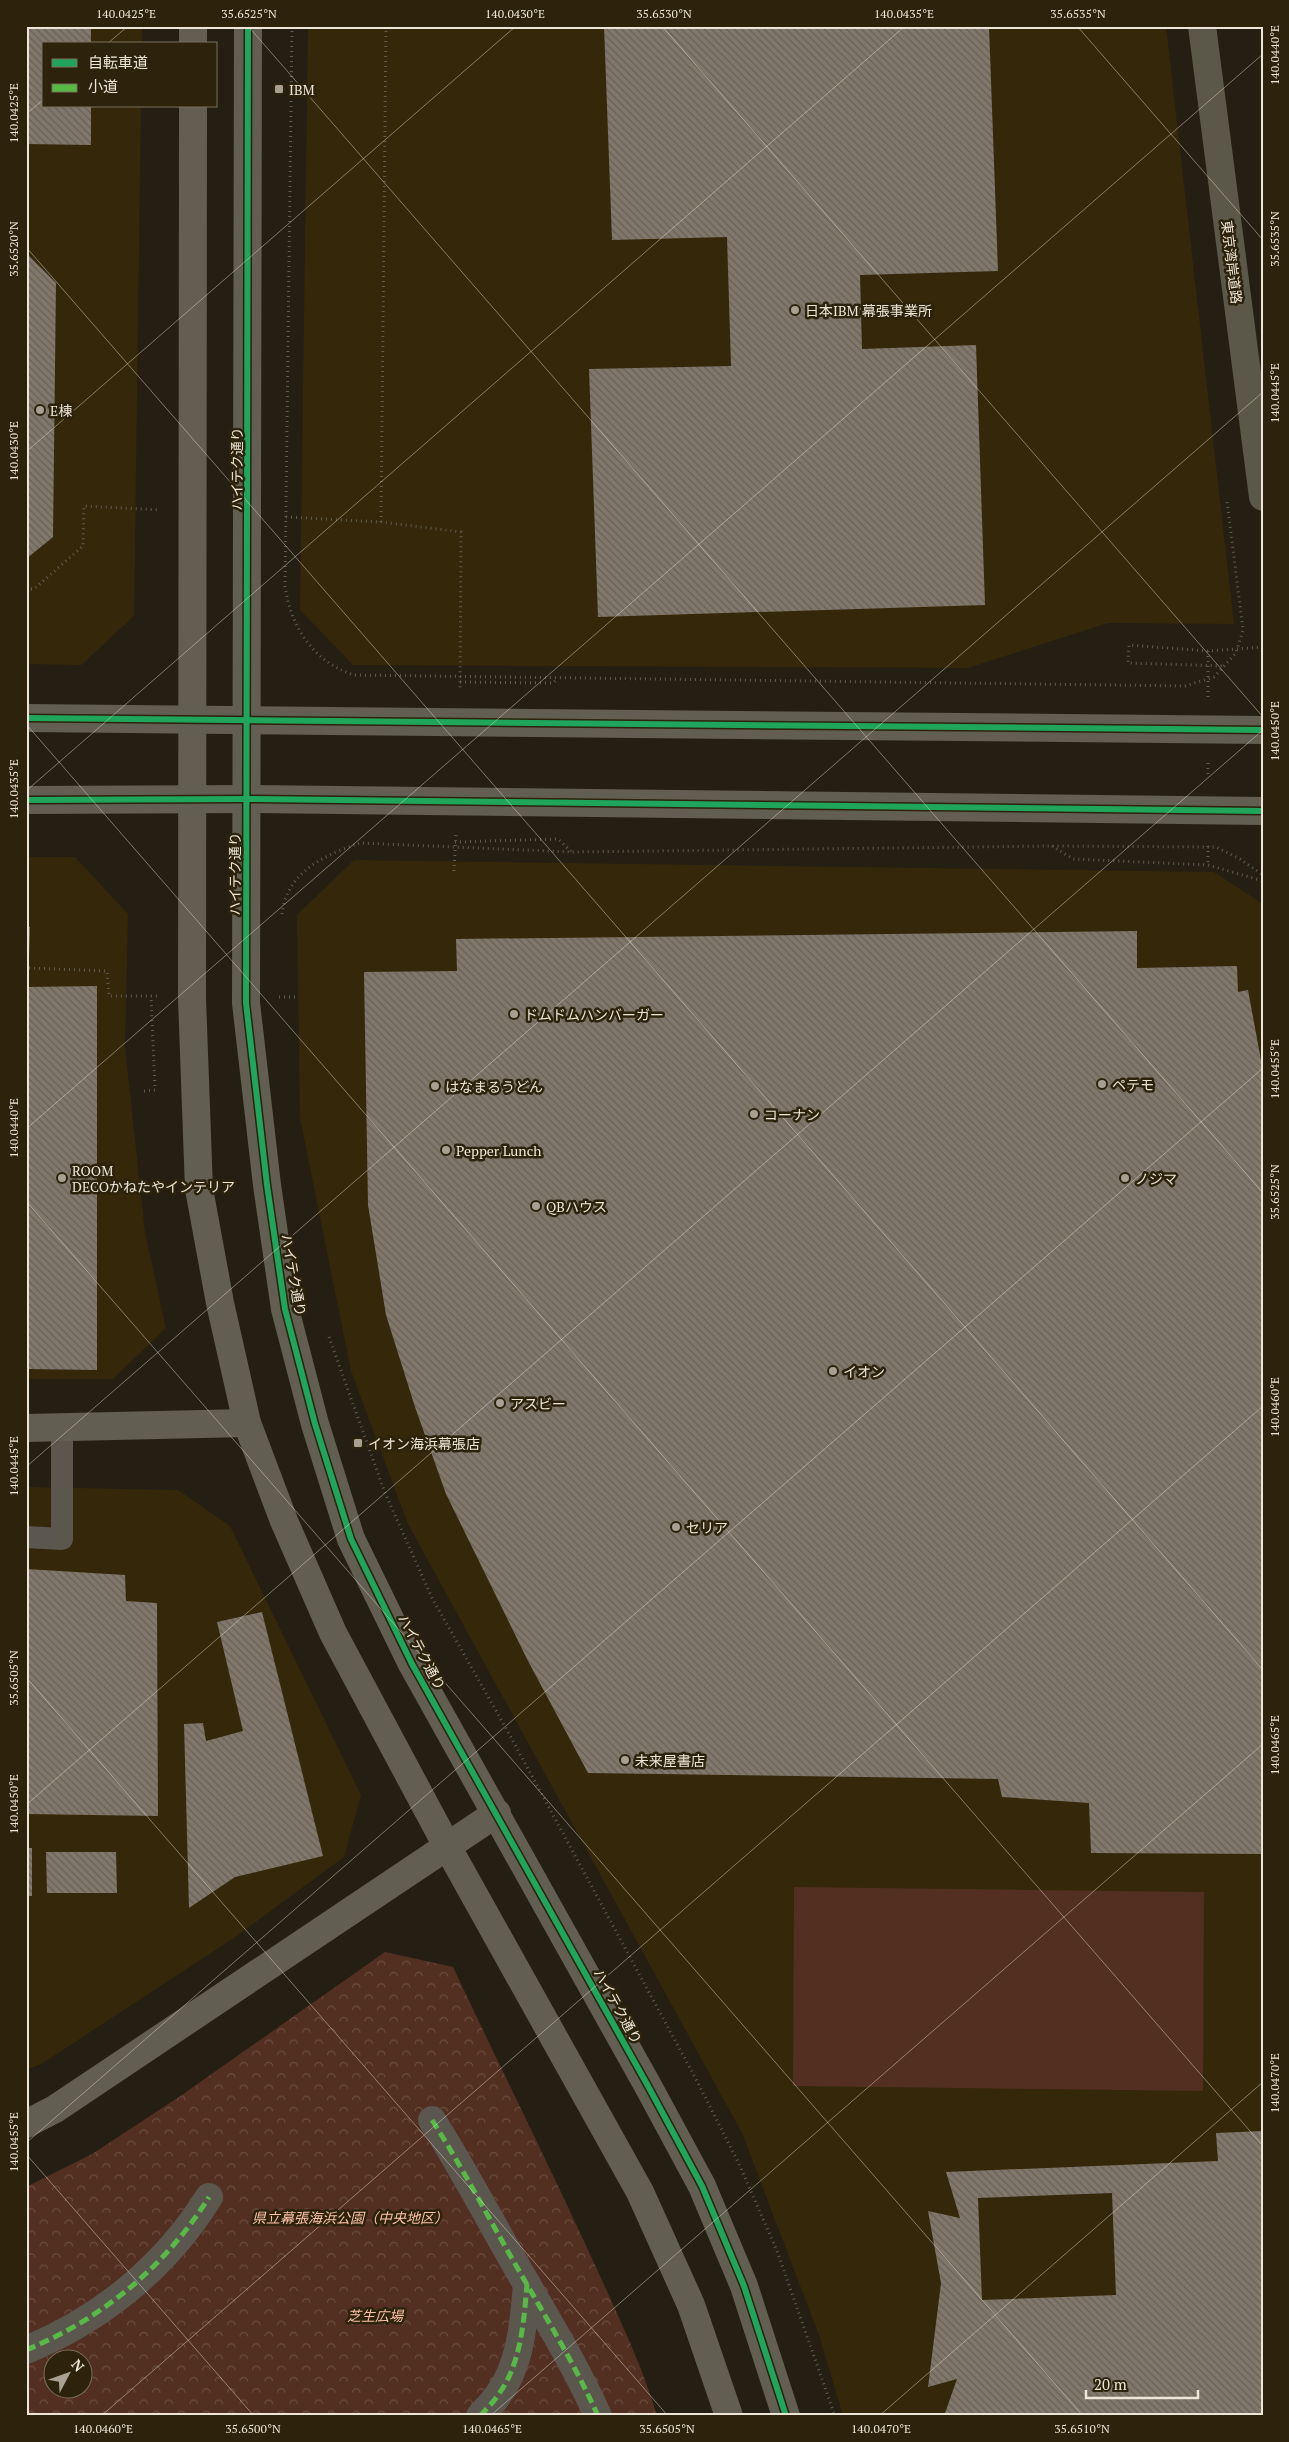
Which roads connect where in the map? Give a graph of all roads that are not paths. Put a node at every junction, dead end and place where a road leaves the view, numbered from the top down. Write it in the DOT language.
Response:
graph roads {
  1 [pos="193,26"];
  2 [pos="248,26"];
  3 [pos="1202,26"];
  4 [pos="193,42"];
  5 [pos="193,108"];
  6 [pos="1263,497"];
  7 [pos="26,718"];
  8 [pos="194,720"];
  9 [pos="248,720"];
  10 [pos="1263,730"];
  11 [pos="247,799"];
  12 [pos="26,800"];
  13 [pos="193,800"];
  14 [pos="1263,811"];
  15 [pos="247,1422"];
  16 [pos="62,1427"];
  17 [pos="26,1428"];
  18 [pos="26,1537"];
  19 [pos="497,1813"];
  20 [pos="447,1846"];
  21 [pos="432,2120"];
  22 [pos="26,2124"];
  23 [pos="209,2197"];
  24 [pos="527,2284"];
  25 [pos="26,2350"];
  26 [pos="480,2416"];
  27 [pos="598,2416"];
  28 [pos="729,2416"];
  29 [pos="786,2416"];
  1 -- 4 [label="street"];
  2 -- 9 [label="street, ハイテク通り"];
  3 -- 6 [label="highway, 東京湾岸道路"];
  5 -- 8 [label="street"];
  7 -- 8 [label="street"];
  8 -- 9 [label="street"];
  8 -- 13 [label="street"];
  9 -- 10 [label="street"];
  9 -- 11 [label="street, ハイテク通り"];
  11 -- 13 [label="street"];
  11 -- 14 [label="street"];
  11 -- 19 [label="street, ハイテク通り"];
  12 -- 13 [label="street"];
  13 -- 15 [label="street"];
  15 -- 16 [label="street"];
  15 -- 20 [label="street"];
  16 -- 17 [label="street"];
  16 -- 18 [label="lane"];
  19 -- 20 [label="street"];
  19 -- 29 [label="street, ハイテク通り"];
  20 -- 22 [label="street"];
  20 -- 28 [label="street"];
  21 -- 24 [label="street"];
  23 -- 25 [label="street"];
  24 -- 26 [label="street"];
  24 -- 27 [label="street"];
}
